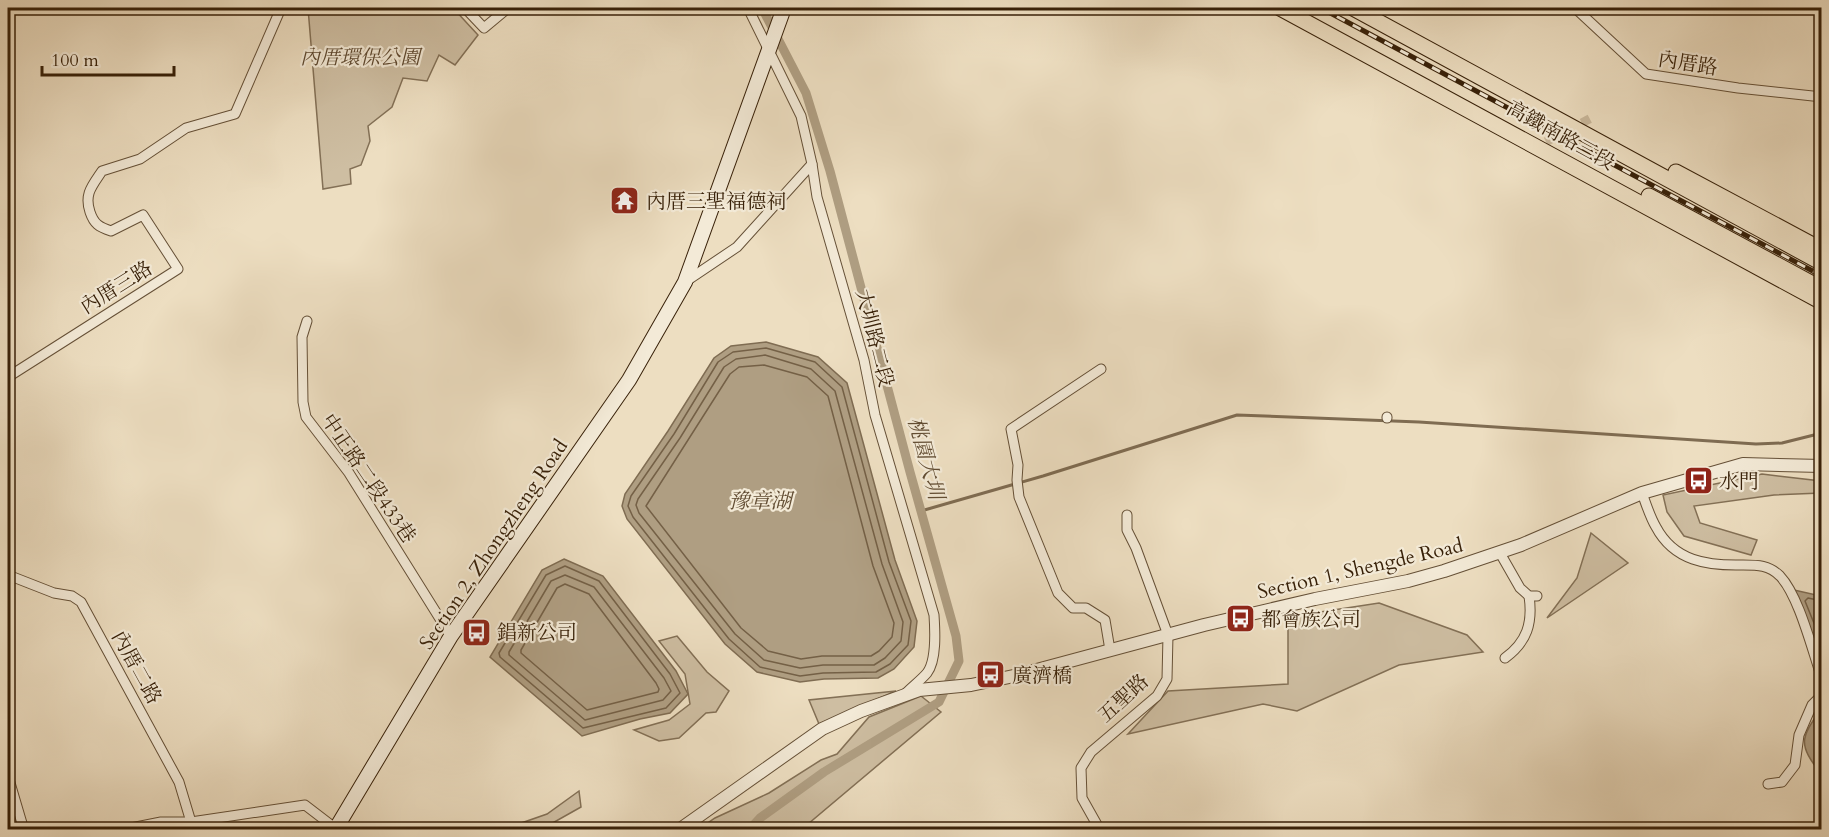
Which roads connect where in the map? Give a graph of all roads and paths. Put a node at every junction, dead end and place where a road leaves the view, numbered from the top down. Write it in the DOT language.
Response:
graph roads {
  1 [pos="281,8"];
  2 [pos="465,8"];
  3 [pos="508,8"];
  4 [pos="748,8"];
  5 [pos="784,8"];
  6 [pos="1280,8"];
  7 [pos="1301,8"];
  8 [pos="1353,8"];
  9 [pos="1371,8"];
  10 [pos="1575,8"];
  11 [pos="771,45"];
  12 [pos="1821,97"];
  13 [pos="812,164"];
  14 [pos="1821,250"];
  15 [pos="1821,263"];
  16 [pos="685,282"];
  17 [pos="1821,289"];
  18 [pos="1821,302"];
  19 [pos="307,321"];
  20 [pos="1101,369"];
  21 [pos="8,377"];
  22 [pos="1821,466"];
  23 [pos="1642,493"];
  24 [pos="1127,515"];
  25 [pos="1500,553"];
  26 [pos="8,575"];
  27 [pos="1168,634"];
  28 [pos="453,640"];
  29 [pos="1110,650"];
  30 [pos="1505,658"];
  31 [pos="1821,678"];
  32 [pos="1821,695"];
  33 [pos="902,696"];
  34 [pos="8,776"];
  35 [pos="1768,784"];
  36 [pos="191,822"];
  37 [pos="336,829"];
  38 [pos="24,830"];
  39 [pos="121,830"];
  40 [pos="679,830"];
  41 [pos="1100,830"];
  1 -- 21 [label="street, 內厝三路"];
  2 -- 3 [label="street"];
  4 -- 11 [label="street, 大圳路二段"];
  5 -- 11 [label="main road, Section 2, Zhongzheng Road"];
  6 -- 18 [label="main road, 高鐵南路三段"];
  7 -- 17 [label="main road, 高鐵南路三段"];
  8 -- 15 [label="main road, 高鐵南路三段"];
  9 -- 14 [label="main road, 高鐵南路三段"];
  10 -- 12 [label="street, 內厝路"];
  11 -- 13 [label="street, 大圳路二段"];
  11 -- 16 [label="main road, Section 2, Zhongzheng Road"];
  13 -- 16 [label="street"];
  13 -- 33 [label="street, 大圳路二段"];
  16 -- 28 [label="main road, Section 2, Zhongzheng Road"];
  19 -- 28 [label="street, 中正路二段433巷"];
  20 -- 29 [label="street"];
  22 -- 23 [label="street, Section 1, Shengde Road"];
  23 -- 25 [label="street, Section 1, Shengde Road"];
  23 -- 31 [label="street"];
  24 -- 27 [label="street, 五聖路"];
  25 -- 27 [label="street, Section 1, Shengde Road"];
  25 -- 30 [label="street"];
  26 -- 36 [label="street, 內厝二路"];
  27 -- 29 [label="street, Section 1, Shengde Road"];
  27 -- 41 [label="street, 五聖路"];
  28 -- 37 [label="main road, Section 2, Zhongzheng Road"];
  29 -- 33 [label="street, Section 1, Shengde Road"];
  32 -- 35 [label="street"];
  33 -- 40 [label="street"];
  34 -- 38 [label="street"];
  36 -- 37 [label="street"];
  36 -- 39 [label="street"];
}
